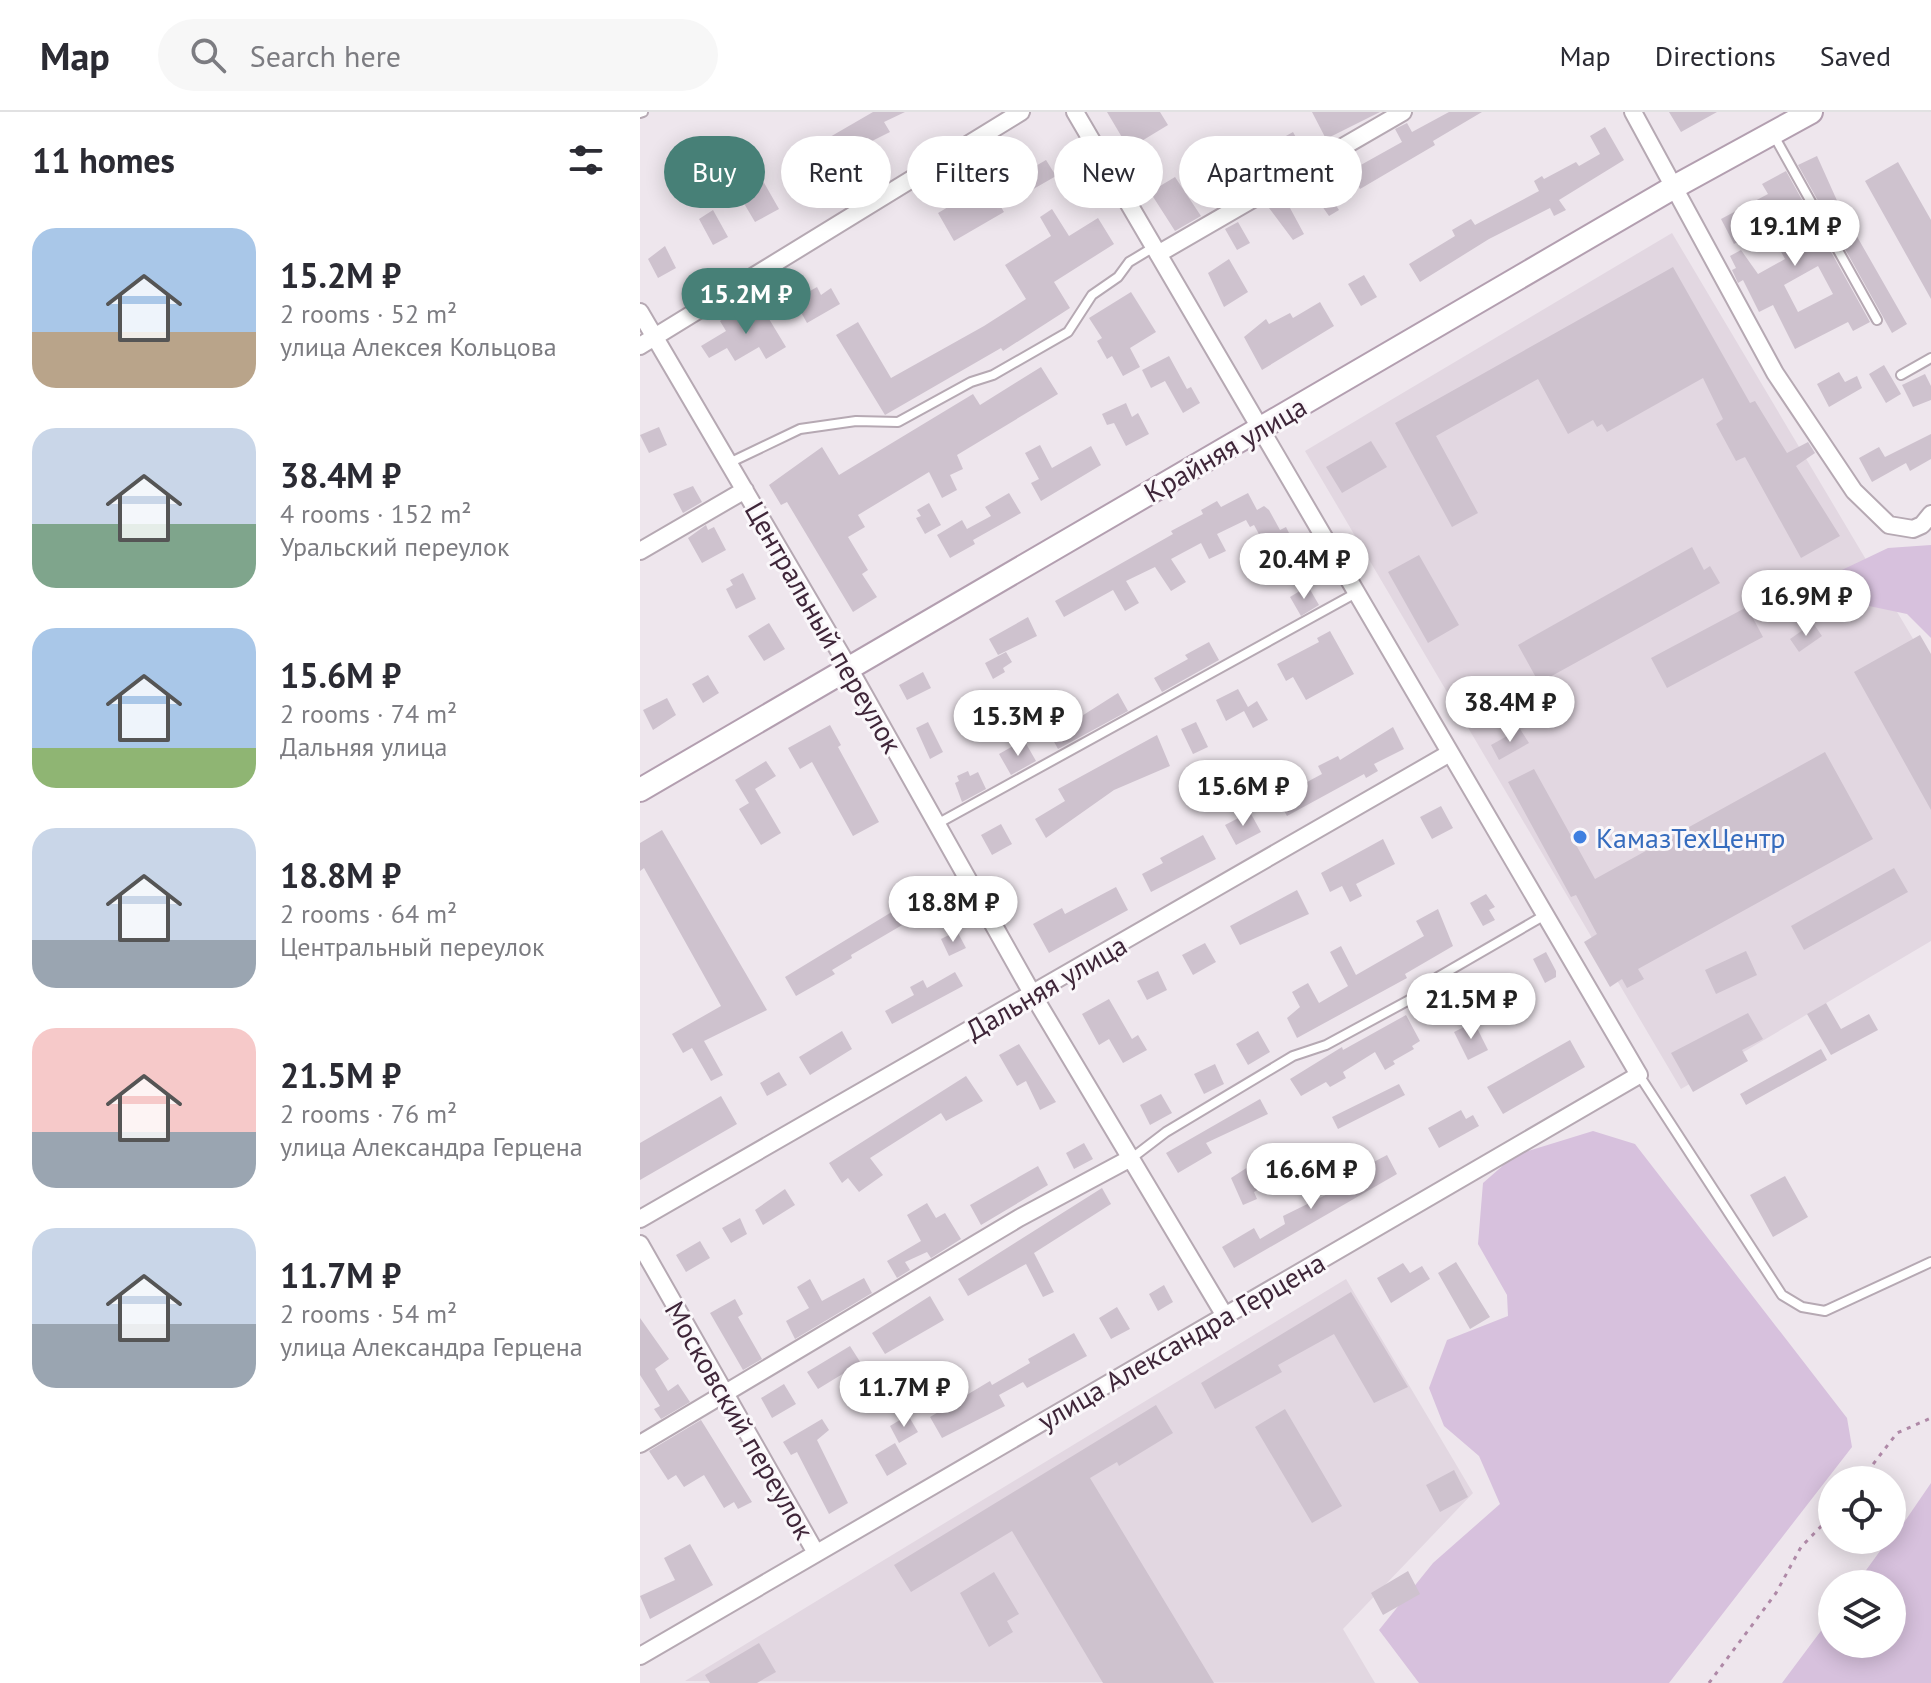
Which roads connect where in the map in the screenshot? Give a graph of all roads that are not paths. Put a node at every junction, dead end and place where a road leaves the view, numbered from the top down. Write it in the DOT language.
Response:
graph roads {
  1 [pos="1021,112"];
  2 [pos="1075,112"];
  3 [pos="1403,112"];
  4 [pos="1633,112"];
  5 [pos="1811,112"];
  6 [pos="1773,133"];
  7 [pos="1676,186"];
  8 [pos="1156,251"];
  9 [pos="640,312"];
  10 [pos="1877,320"];
  11 [pos="647,342"];
  12 [pos="1931,358"];
  13 [pos="1901,375"];
  14 [pos="1260,429"];
  15 [pos="729,463"];
  16 [pos="745,490"];
  17 [pos="1928,522"];
  18 [pos="640,551"];
  19 [pos="1356,593"];
  20 [pos="849,668"];
  21 [pos="1450,753"];
  22 [pos="640,790"];
  23 [pos="937,824"];
  24 [pos="1545,915"];
  25 [pos="1033,995"];
  26 [pos="1639,1075"];
  27 [pos="1131,1158"];
  28 [pos="640,1219"];
  29 [pos="640,1244"];
  30 [pos="1931,1262"];
  31 [pos="1225,1316"];
  32 [pos="725,1392"];
  33 [pos="640,1444"];
  34 [pos="816,1553"];
  35 [pos="640,1656"];
  1 -- 11 [label="street"];
  2 -- 8 [label="street"];
  3 -- 8 [label="street"];
  4 -- 7 [label="street"];
  5 -- 6 [label="main road, Крайняя улица"];
  6 -- 7 [label="main road, Крайняя улица"];
  6 -- 10 [label="lane"];
  7 -- 14 [label="main road, Крайняя улица"];
  7 -- 17 [label="street"];
  8 -- 14 [label="street"];
  8 -- 15 [label="lane"];
  9 -- 11 [label="street, Центральный переулок"];
  11 -- 15 [label="street, Центральный переулок"];
  12 -- 13 [label="lane"];
  14 -- 19 [label="street"];
  14 -- 20 [label="main road, Крайняя улица"];
  15 -- 16 [label="street, Центральный переулок"];
  16 -- 18 [label="street"];
  16 -- 20 [label="street, Центральный переулок"];
  19 -- 21 [label="street"];
  19 -- 23 [label="lane"];
  20 -- 22 [label="main road, Крайняя улица"];
  20 -- 23 [label="street, Центральный переулок"];
  21 -- 24 [label="street"];
  21 -- 25 [label="street, Дальняя улица"];
  23 -- 25 [label="street, Центральный переулок"];
  24 -- 26 [label="street"];
  24 -- 27 [label="lane"];
  25 -- 27 [label="street, Центральный переулок"];
  25 -- 28 [label="street, Дальняя улица"];
  26 -- 30 [label="lane"];
  26 -- 31 [label="street, улица Александра Герцена"];
  27 -- 31 [label="street, Центральный переулок"];
  27 -- 32 [label="street"];
  29 -- 32 [label="street, Московский переулок"];
  31 -- 34 [label="street, улица Александра Герцена"];
  32 -- 33 [label="street"];
  32 -- 34 [label="street, Московский переулок"];
  34 -- 35 [label="street, улица Александра Герцена"];
}
